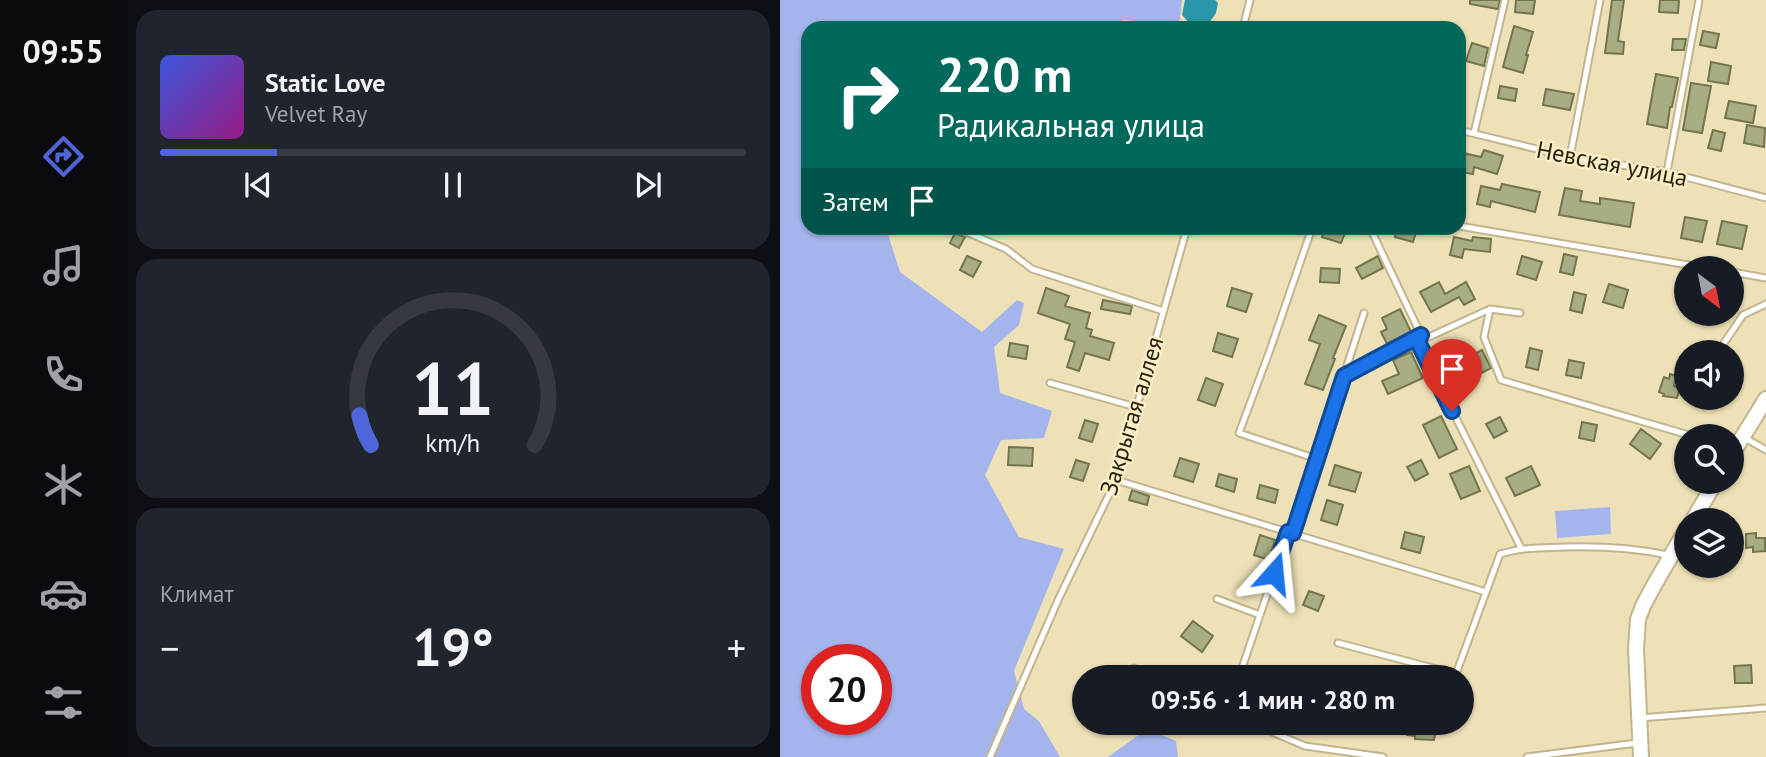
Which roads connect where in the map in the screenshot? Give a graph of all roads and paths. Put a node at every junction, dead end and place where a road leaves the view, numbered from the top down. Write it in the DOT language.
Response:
graph roads {
  1 [pos="1250,0"];
  2 [pos="1505,0"];
  3 [pos="1600,0"];
  4 [pos="1699,0"];
  5 [pos="1245,21"];
  6 [pos="1466,131"];
  7 [pos="1474,133"];
  8 [pos="1570,158"];
  9 [pos="1667,172"];
  10 [pos="1765,198"];
  11 [pos="1466,227"];
  12 [pos="973,235"];
  13 [pos="1185,235"];
  14 [pos="1310,235"];
  15 [pos="1373,235"];
  16 [pos="1674,263"];
  17 [pos="1744,274"];
  18 [pos="1765,278"];
  19 [pos="1765,304"];
  20 [pos="1490,309"];
  21 [pos="1163,311"];
  22 [pos="1364,313"];
  23 [pos="1520,313"];
  24 [pos="1421,335"];
  25 [pos="1726,340"];
  26 [pos="1418,342"];
  27 [pos="1344,376"];
  28 [pos="1050,383"];
  29 [pos="1765,399"];
  30 [pos="1136,407"];
  31 [pos="1674,429"];
  32 [pos="1744,434"];
  33 [pos="1744,437"];
  34 [pos="1765,450"];
  35 [pos="1317,459"];
  36 [pos="1116,480"];
  37 [pos="1290,532"];
  38 [pos="1521,548"];
  39 [pos="1674,551"];
  40 [pos="1671,556"];
  41 [pos="1486,592"];
  42 [pos="1217,599"];
  43 [pos="1260,615"];
  44 [pos="1338,643"];
  45 [pos="1243,665"];
  46 [pos="1765,708"];
  47 [pos="1639,718"];
  48 [pos="1279,735"];
  49 [pos="1641,750"];
  50 [pos="990,757"];
  51 [pos="1383,757"];
  52 [pos="1527,757"];
  1 -- 5 [label="lane"];
  2 -- 7 [label="lane"];
  3 -- 8 [label="lane"];
  4 -- 9 [label="lane"];
  6 -- 7 [label="lane, Невская улица"];
  7 -- 8 [label="lane, Невская улица"];
  8 -- 9 [label="lane, Невская улица"];
  9 -- 10 [label="lane, Невская улица"];
  11 -- 16 [label="lane"];
  12 -- 21 [label="lane"];
  13 -- 21 [label="lane, Закрытая аллея"];
  14 -- 35 [label="lane"];
  15 -- 24 [label="lane"];
  17 -- 18 [label="lane"];
  19 -- 25 [label="lane"];
  20 -- 23 [label="lane"];
  20 -- 26 [label="lane"];
  20 -- 31 [label="lane"];
  21 -- 30 [label="lane, Закрытая аллея"];
  22 -- 27 [label="lane"];
  24 -- 26 [label="lane"];
  24 -- 27 [label="lane"];
  26 -- 38 [label="lane"];
  27 -- 35 [label="lane"];
  28 -- 30 [label="lane"];
  29 -- 32 [label="street"];
  30 -- 36 [label="lane, Закрытая аллея"];
  33 -- 34 [label="lane"];
  35 -- 37 [label="lane"];
  36 -- 37 [label="lane"];
  36 -- 50 [label="lane, Закрытая аллея"];
  37 -- 41 [label="lane"];
  37 -- 43 [label="lane"];
  38 -- 40 [label="lane"];
  38 -- 41 [label="lane"];
  39 -- 40 [label="street"];
  40 -- 47 [label="street"];
  41 -- 44 [label="lane"];
  42 -- 43 [label="lane"];
  43 -- 45 [label="lane"];
  46 -- 47 [label="lane"];
  47 -- 49 [label="street"];
  48 -- 51 [label="lane"];
  49 -- 52 [label="lane"];
}
